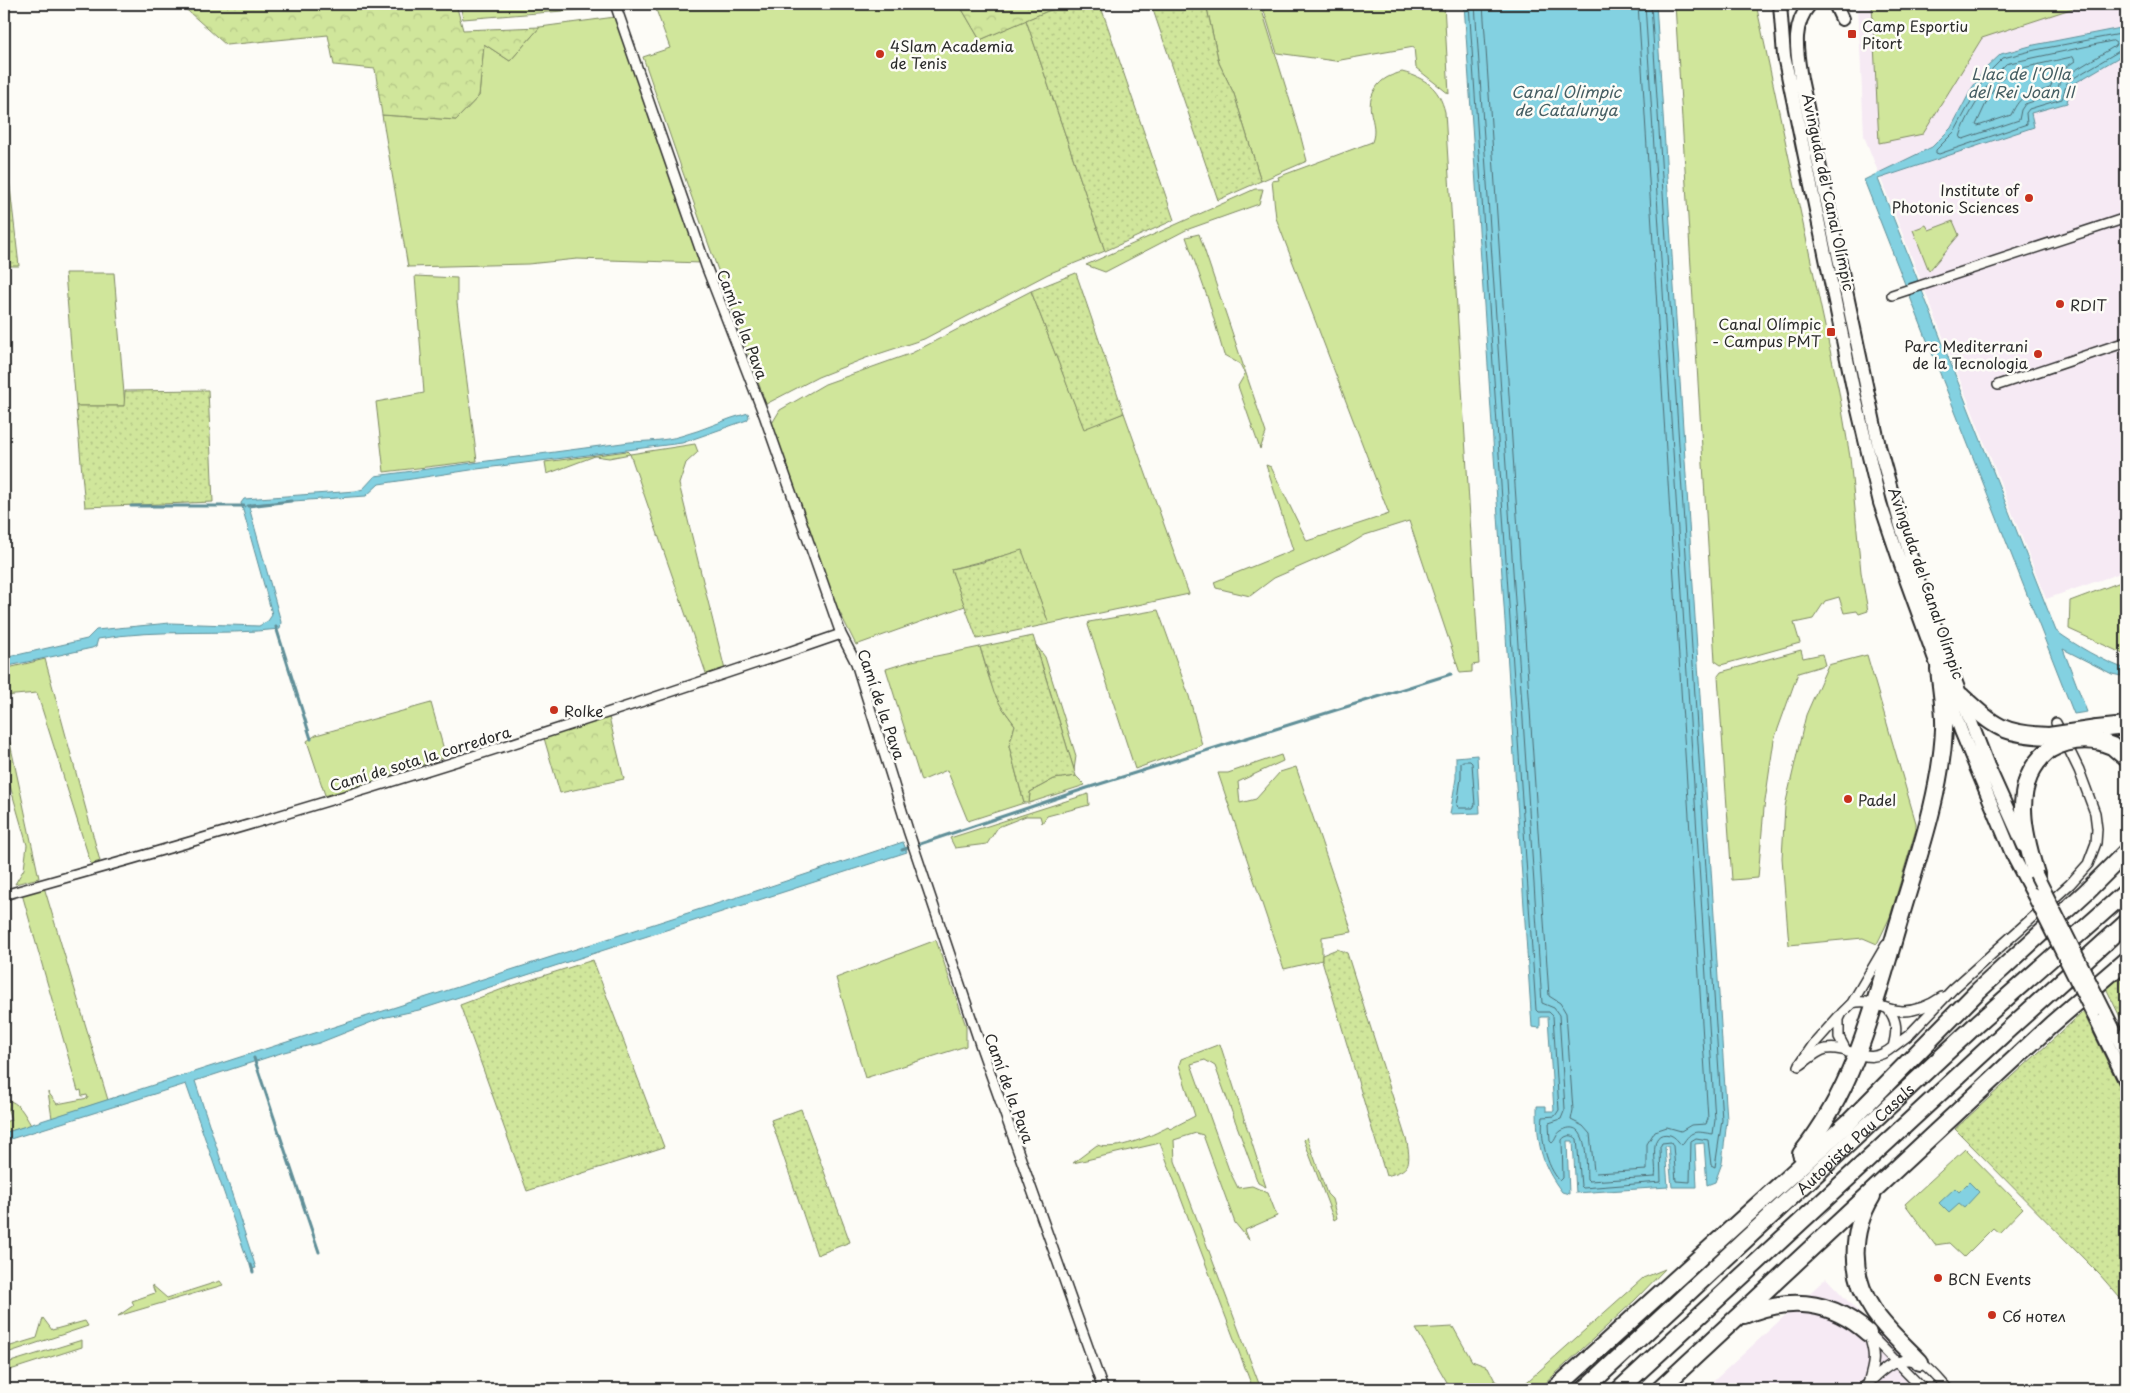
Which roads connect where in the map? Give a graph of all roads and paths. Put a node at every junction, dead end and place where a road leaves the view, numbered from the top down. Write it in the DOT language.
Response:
graph roads {
  1 [pos="615,4"];
  2 [pos="1780,4"];
  3 [pos="1810,4"];
  4 [pos="1835,4"];
  5 [pos="1843,4"];
  6 [pos="2126,218"];
  7 [pos="1897,294"];
  8 [pos="2126,342"];
  9 [pos="1998,385"];
  10 [pos="841,634"];
  11 [pos="1939,669"];
  12 [pos="1961,696"];
  13 [pos="2126,726"];
  14 [pos="2051,736"];
  15 [pos="2099,736"];
  16 [pos="2126,758"];
  17 [pos="2126,852"];
  18 [pos="2126,861"];
  19 [pos="2036,874"];
  20 [pos="2086,892"];
  21 [pos="2126,892"];
  22 [pos="4,895"];
  23 [pos="1900,918"];
  24 [pos="2126,923"];
  25 [pos="2126,960"];
  26 [pos="1953,990"];
  27 [pos="1852,1003"];
  28 [pos="1881,1005"];
  29 [pos="1842,1013"];
  30 [pos="2099,1013"];
  31 [pos="1893,1047"];
  32 [pos="1852,1053"];
  33 [pos="2126,1054"];
  34 [pos="2126,1082"];
  35 [pos="1877,1188"];
  36 [pos="1756,1205"];
  37 [pos="1738,1317"];
  38 [pos="1868,1333"];
  39 [pos="1894,1361"];
  40 [pos="1920,1362"];
  41 [pos="1865,1387"];
  42 [pos="1103,1389"];
  43 [pos="1554,1389"];
  44 [pos="1585,1389"];
  45 [pos="1620,1389"];
  46 [pos="1660,1389"];
  47 [pos="1923,1389"];
  48 [pos="1948,1389"];
  1 -- 10 [label="street, Camí de la Pava"];
  2 -- 11 [label="street, Avinguda del Canal Olímpic"];
  3 -- 12 [label="street, Avinguda del Canal Olímpic"];
  4 -- 5 [label="street"];
  6 -- 7 [label="street"];
  8 -- 9 [label="street"];
  10 -- 22 [label="street, Camí de sota la corredora"];
  10 -- 42 [label="street, Camí de la Pava"];
  11 -- 23 [label="highway"];
  11 -- 30 [label="street, Avinguda del Canal Olímpic, bridge"];
  12 -- 14 [label="highway"];
  12 -- 19 [label="street, Avinguda del Canal Olímpic"];
  13 -- 15 [label="highway"];
  14 -- 15 [label="highway, bridge"];
  14 -- 19 [label="highway"];
  14 -- 26 [label="street"];
  15 -- 16 [label="highway"];
  17 -- 20 [label="highway"];
  18 -- 20 [label="highway"];
  19 -- 30 [label="street, Avinguda del Canal Olímpic, bridge"];
  20 -- 36 [label="highway"];
  21 -- 44 [label="highway, Autopista Pau Casals"];
  23 -- 27 [label="street"];
  23 -- 28 [label="highway"];
  24 -- 45 [label="highway, Autopista Pau Casals"];
  25 -- 35 [label="highway"];
  26 -- 28 [label="street"];
  26 -- 31 [label="street"];
  27 -- 28 [label="street"];
  27 -- 29 [label="street"];
  28 -- 31 [label="street"];
  28 -- 32 [label="highway"];
  29 -- 32 [label="street"];
  29 -- 32 [label="street"];
  30 -- 33 [label="street, Avinguda del Canal Olímpic"];
  30 -- 34 [label="street, Avinguda del Canal Olímpic"];
  31 -- 32 [label="street"];
  32 -- 36 [label="highway"];
  35 -- 37 [label="highway"];
  35 -- 40 [label="highway"];
  36 -- 43 [label="highway"];
  37 -- 38 [label="highway"];
  37 -- 46 [label="highway"];
  38 -- 39 [label="street"];
  38 -- 41 [label="street"];
  39 -- 40 [label="street"];
  39 -- 41 [label="street"];
  39 -- 47 [label="street"];
  40 -- 48 [label="street"];
}
